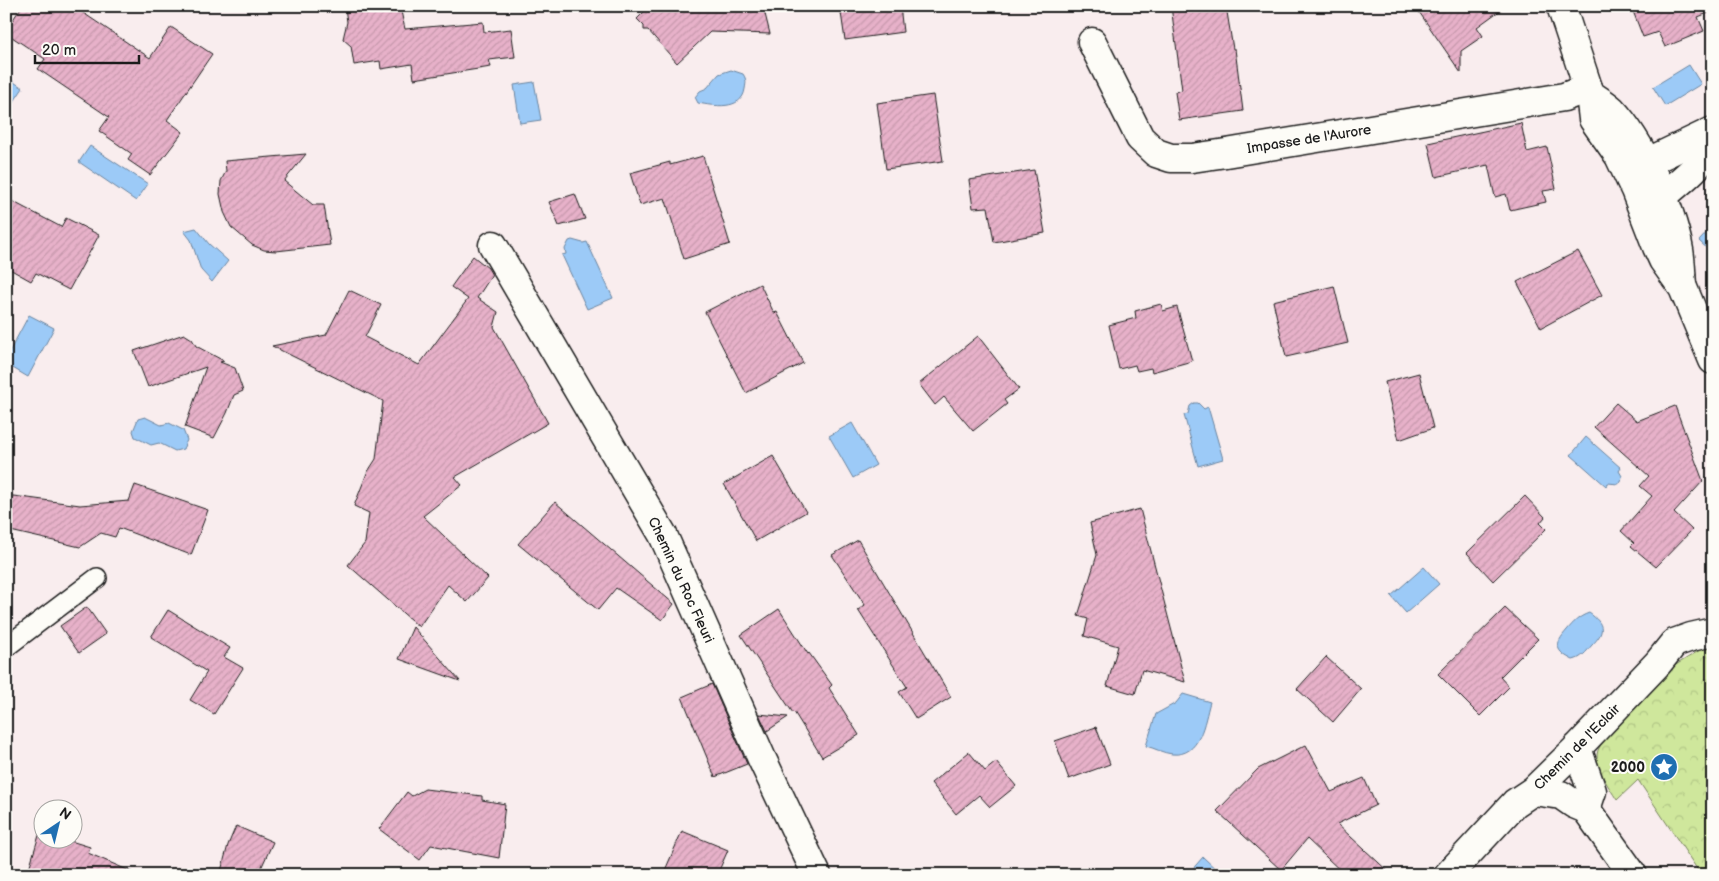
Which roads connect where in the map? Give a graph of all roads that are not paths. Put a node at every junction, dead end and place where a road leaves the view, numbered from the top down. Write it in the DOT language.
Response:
graph roads {
  1 [pos="1561,6"];
  2 [pos="1092,42"];
  3 [pos="1589,91"];
  4 [pos="1713,131"];
  5 [pos="1713,144"];
  6 [pos="1646,163"];
  7 [pos="1635,190"];
  8 [pos="1663,196"];
  9 [pos="493,245"];
  10 [pos="1683,288"];
  11 [pos="1713,360"];
  12 [pos="97,578"];
  13 [pos="1713,632"];
  14 [pos="6,647"];
  15 [pos="1577,748"];
  16 [pos="1533,791"];
  17 [pos="1586,809"];
  18 [pos="817,875"];
  19 [pos="1448,875"];
  20 [pos="1633,875"];
  1 -- 3 [label="street"];
  2 -- 3 [label="street, Impasse de l'Aurore"];
  3 -- 6 [label="street"];
  3 -- 7 [label="street"];
  4 -- 6 [label="street"];
  5 -- 8 [label="street"];
  6 -- 7 [label="street"];
  6 -- 8 [label="street"];
  7 -- 8 [label="street"];
  7 -- 10 [label="street"];
  8 -- 10 [label="street"];
  9 -- 18 [label="street, Chemin du Roc Fleuri"];
  10 -- 11 [label="street"];
  12 -- 14 [label="lane"];
  13 -- 15 [label="street, Chemin de l'Eclair"];
  15 -- 16 [label="street, Chemin de l'Eclair"];
  15 -- 17 [label="street"];
  16 -- 17 [label="street"];
  16 -- 19 [label="street, Chemin de l'Eclair"];
  17 -- 20 [label="street"];
}
